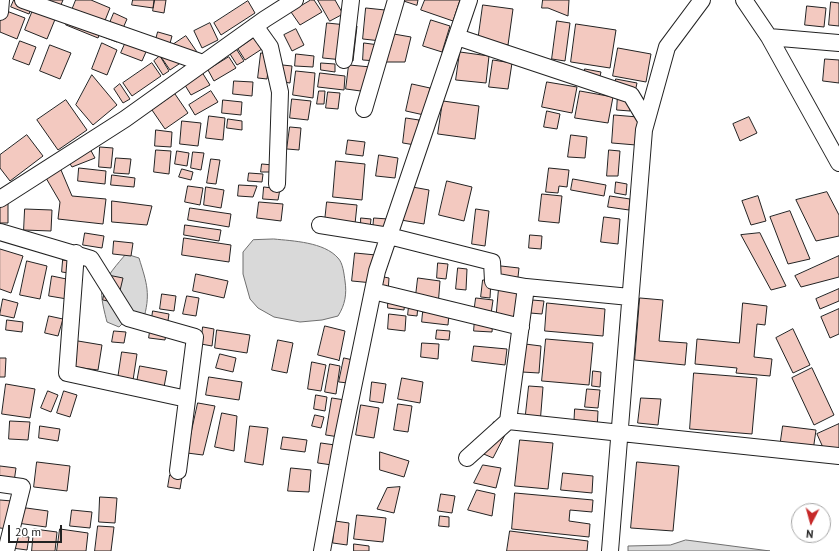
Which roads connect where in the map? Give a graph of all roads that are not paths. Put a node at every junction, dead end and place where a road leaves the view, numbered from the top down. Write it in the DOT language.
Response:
graph roads {
  1 [pos="1,0"];
  2 [pos="23,0"];
  3 [pos="295,0"];
  4 [pos="351,0"];
  5 [pos="396,0"];
  6 [pos="469,0"];
  7 [pos="702,0"];
  8 [pos="744,0"];
  9 [pos="0,12"];
  10 [pos="255,26"];
  11 [pos="457,37"];
  12 [pos="770,37"];
  13 [pos="839,43"];
  14 [pos="344,60"];
  15 [pos="203,63"];
  16 [pos="364,108"];
  17 [pos="646,120"];
  18 [pos="839,162"];
  19 [pos="277,184"];
  20 [pos="0,199"];
  21 [pos="320,225"];
  22 [pos="0,232"];
  23 [pos="389,236"];
  24 [pos="76,253"];
  25 [pos="526,287"];
  26 [pos="373,290"];
  27 [pos="630,298"];
  28 [pos="520,327"];
  29 [pos="187,399"];
  30 [pos="508,421"];
  31 [pos="620,433"];
  32 [pos="839,456"];
  33 [pos="466,458"];
  34 [pos="178,471"];
  35 [pos="0,484"];
  36 [pos="6,551"];
  37 [pos="322,551"];
  38 [pos="610,551"];
  1 -- 9 [label="street"];
  2 -- 15 [label="street"];
  3 -- 10 [label="street"];
  4 -- 14 [label="street"];
  5 -- 16 [label="street"];
  6 -- 11 [label="street"];
  7 -- 17 [label="street"];
  8 -- 12 [label="street"];
  10 -- 15 [label="street"];
  10 -- 19 [label="street"];
  11 -- 17 [label="street"];
  11 -- 23 [label="street"];
  12 -- 13 [label="street"];
  12 -- 18 [label="street"];
  15 -- 20 [label="street"];
  17 -- 27 [label="street"];
  21 -- 23 [label="street"];
  22 -- 24 [label="street"];
  23 -- 25 [label="street"];
  23 -- 26 [label="street"];
  24 -- 29 [label="street"];
  24 -- 29 [label="street"];
  25 -- 27 [label="street"];
  25 -- 28 [label="street"];
  26 -- 28 [label="street"];
  26 -- 37 [label="street"];
  27 -- 31 [label="street"];
  28 -- 30 [label="street"];
  29 -- 34 [label="street"];
  30 -- 31 [label="street"];
  30 -- 33 [label="street"];
  31 -- 32 [label="street"];
  31 -- 38 [label="street"];
  35 -- 36 [label="street"];
}
